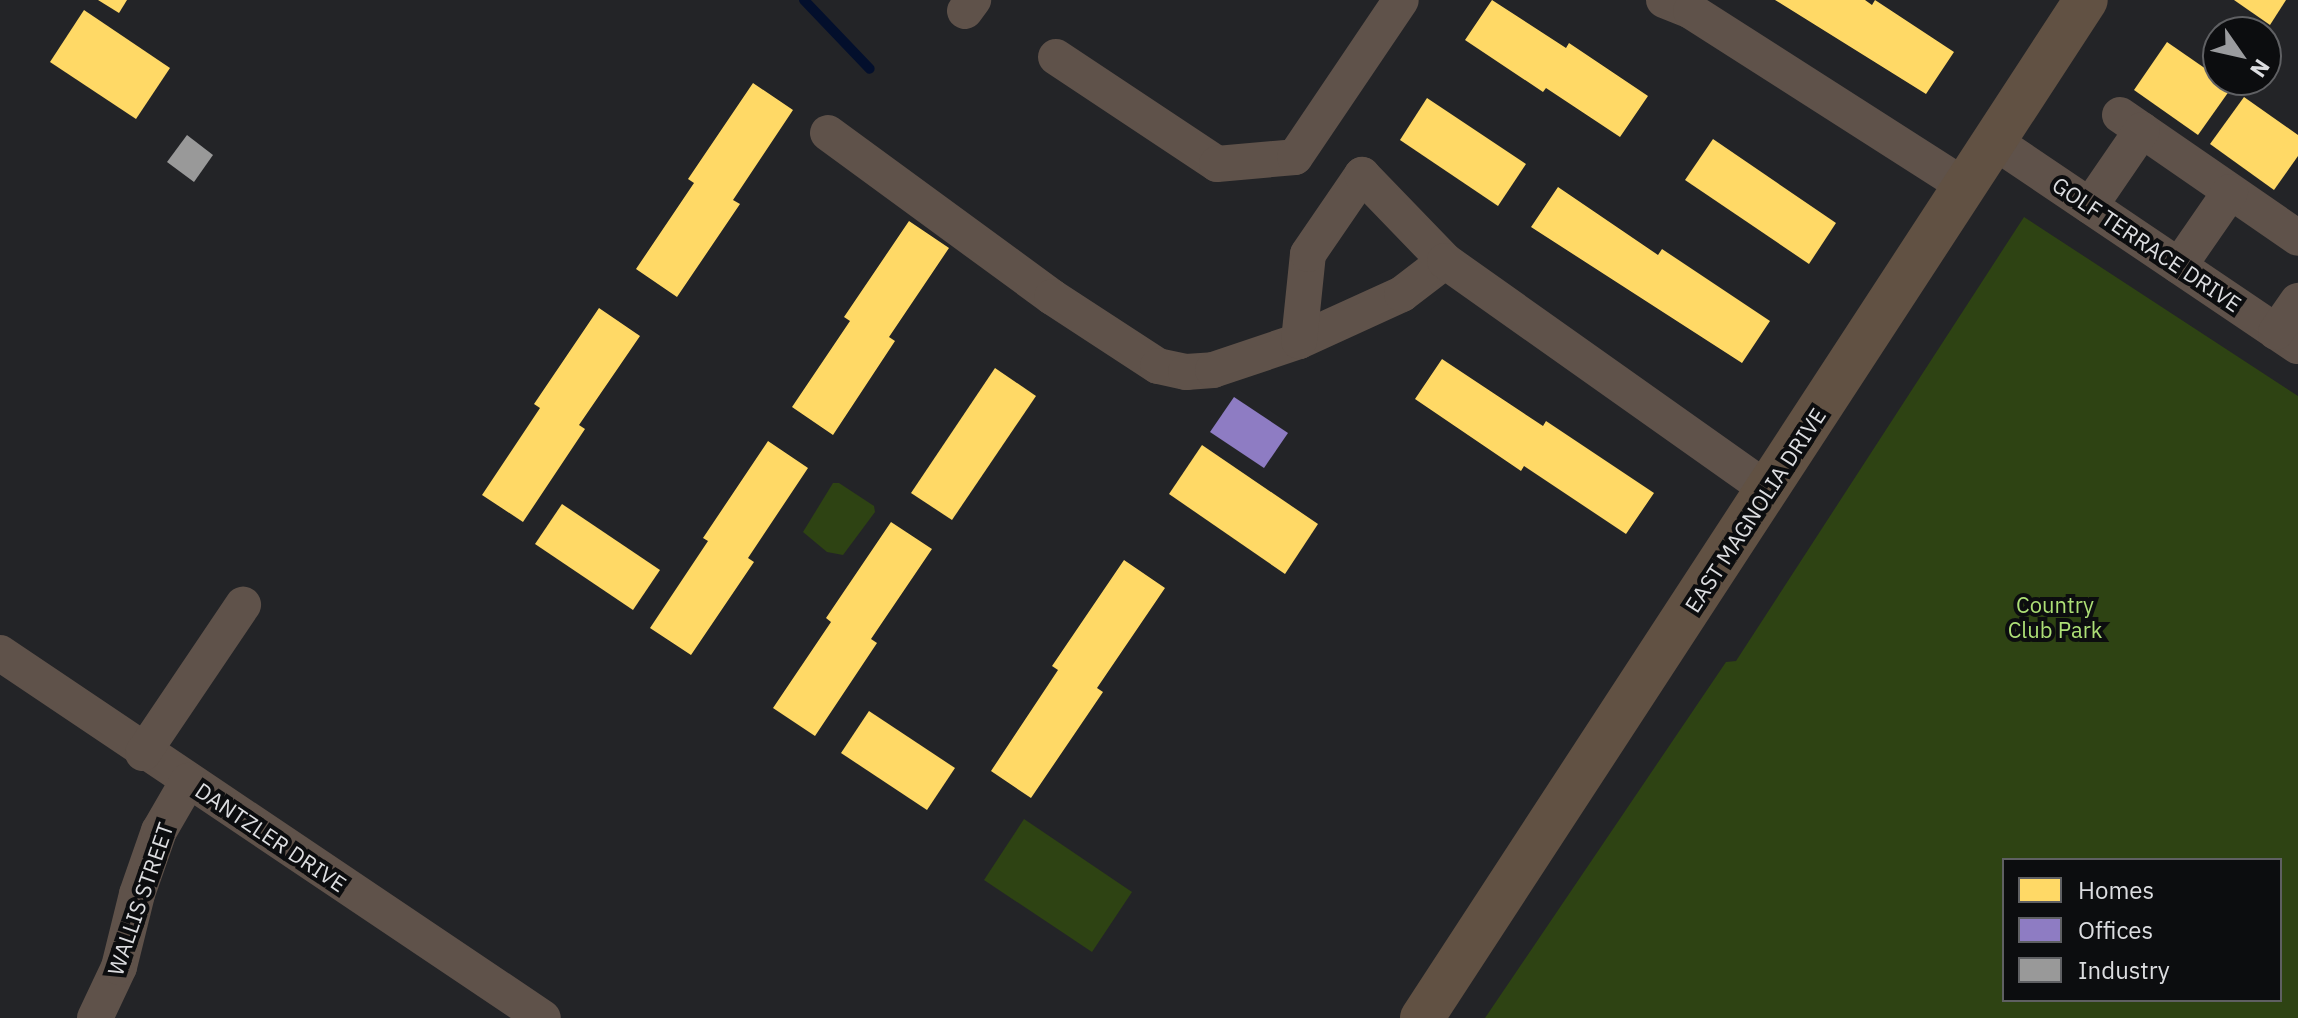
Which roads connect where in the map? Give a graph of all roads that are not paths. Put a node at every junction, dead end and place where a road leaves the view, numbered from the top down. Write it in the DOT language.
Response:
graph roads {
  1 [pos="1401,0"];
  2 [pos="1664,0"];
  3 [pos="2086,0"];
  4 [pos="1056,57"];
  5 [pos="828,133"];
  6 [pos="1995,142"];
  7 [pos="1966,187"];
  8 [pos="2230,192"];
  9 [pos="2090,206"];
  10 [pos="2298,238"];
  11 [pos="1445,261"];
  12 [pos="2179,266"];
  13 [pos="2298,301"];
  14 [pos="2287,339"];
  15 [pos="1299,341"];
  16 [pos="1768,490"];
  17 [pos="243,605"];
  18 [pos="0,653"];
  19 [pos="143,753"];
  20 [pos="188,781"];
  21 [pos="95,1018"];
  22 [pos="543,1018"];
  23 [pos="1422,1018"];
  1 -- 4 [label="street"];
  2 -- 7 [label="street"];
  3 -- 6 [label="main road, EAST MAGNOLIA DRIVE"];
  5 -- 15 [label="street"];
  6 -- 7 [label="main road, EAST MAGNOLIA DRIVE"];
  6 -- 9 [label="street, GOLF TERRACE DRIVE"];
  7 -- 16 [label="main road, EAST MAGNOLIA DRIVE"];
  8 -- 9 [label="street"];
  8 -- 10 [label="street"];
  8 -- 12 [label="street"];
  9 -- 12 [label="street, GOLF TERRACE DRIVE"];
  11 -- 15 [label="street"];
  11 -- 15 [label="street"];
  11 -- 16 [label="street"];
  12 -- 14 [label="street, GOLF TERRACE DRIVE"];
  13 -- 14 [label="street"];
  16 -- 23 [label="main road, EAST MAGNOLIA DRIVE"];
  17 -- 19 [label="street"];
  18 -- 19 [label="street, DANTZLER DRIVE"];
  19 -- 20 [label="street, DANTZLER DRIVE"];
  20 -- 21 [label="street, WALLIS STREET"];
  20 -- 22 [label="street, DANTZLER DRIVE"];
}
